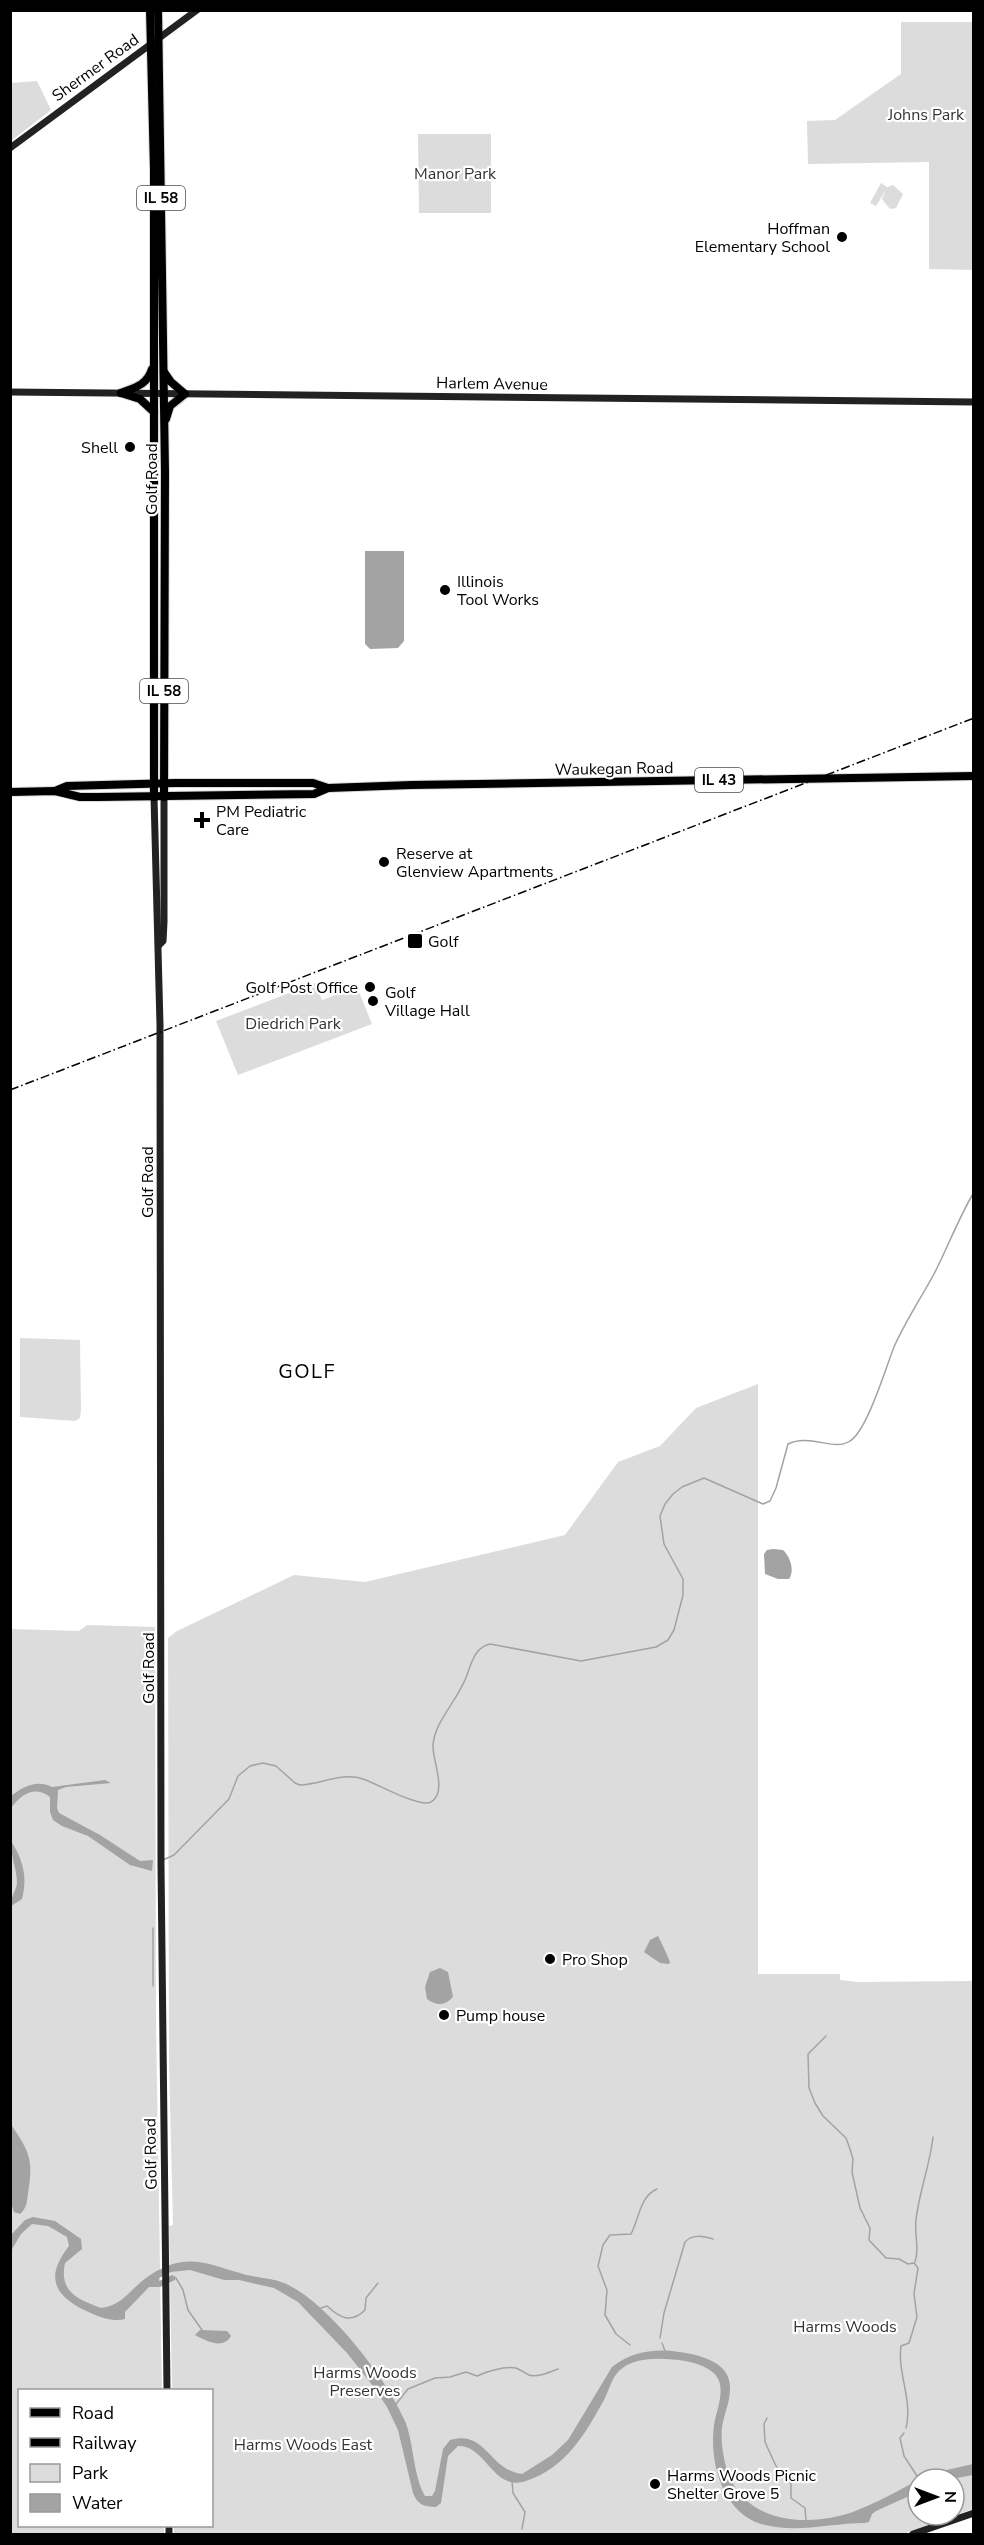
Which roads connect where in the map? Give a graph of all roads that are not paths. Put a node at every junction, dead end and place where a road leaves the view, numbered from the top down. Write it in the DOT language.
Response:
graph roads {
  1 [pos="150,10"];
  2 [pos="158,10"];
  3 [pos="197,10"];
  4 [pos="159,37"];
  5 [pos="151,43"];
  6 [pos="10,148"];
  7 [pos="154,362"];
  8 [pos="163,371"];
  9 [pos="10,392"];
  10 [pos="121,393"];
  11 [pos="154,394"];
  12 [pos="163,394"];
  13 [pos="184,394"];
  14 [pos="974,402"];
  15 [pos="154,412"];
  16 [pos="164,425"];
  17 [pos="974,776"];
  18 [pos="154,783"];
  19 [pos="164,783"];
  20 [pos="328,788"];
  21 [pos="55,791"];
  22 [pos="10,792"];
  23 [pos="154,797"];
  24 [pos="164,797"];
  25 [pos="159,945"];
  26 [pos="167,2389"];
  27 [pos="974,2513"];
  28 [pos="913,2535"];
  1 -- 5 [label="main road, Golf Road / IL 58"];
  2 -- 4 [label="main road, Golf Road / IL 58"];
  3 -- 4 [label="main road, Shermer Road"];
  4 -- 5 [label="main road, Shermer Road"];
  4 -- 8 [label="main road, Golf Road / IL 58"];
  5 -- 6 [label="main road, Shermer Road"];
  5 -- 7 [label="main road, Golf Road / IL 58"];
  7 -- 10 [label="main road"];
  7 -- 11 [label="main road, Golf Road / IL 58"];
  8 -- 12 [label="main road, Golf Road / IL 58"];
  8 -- 13 [label="main road"];
  9 -- 10 [label="main road, Harlem Avenue"];
  10 -- 11 [label="main road, Harlem Avenue"];
  10 -- 15 [label="main road"];
  11 -- 12 [label="main road, Harlem Avenue"];
  11 -- 15 [label="main road, Golf Road / IL 58"];
  12 -- 13 [label="main road, Harlem Avenue"];
  12 -- 16 [label="main road, Golf Road / IL 58"];
  13 -- 14 [label="main road, Harlem Avenue"];
  13 -- 16 [label="main road"];
  15 -- 18 [label="main road, Golf Road / IL 58"];
  16 -- 19 [label="main road, Golf Road / IL 58"];
  17 -- 20 [label="main road, Waukegan Road / IL 43"];
  18 -- 19 [label="main road, Waukegan Road / IL 43"];
  18 -- 21 [label="main road, IL 43"];
  18 -- 23 [label="main road, Golf Road"];
  19 -- 20 [label="main road, Waukegan Road / IL 43"];
  19 -- 24 [label="main road, Golf Road / IL 58"];
  20 -- 24 [label="main road, Waukegan Road / IL 43"];
  21 -- 22 [label="main road, IL 43"];
  21 -- 23 [label="main road, IL 43"];
  23 -- 24 [label="main road, Waukegan Road / IL 43"];
  23 -- 25 [label="main road, Golf Road"];
  24 -- 25 [label="main road, Golf Road"];
  25 -- 26 [label="main road, Golf Road"];
  27 -- 28 [label="main road"];
}
